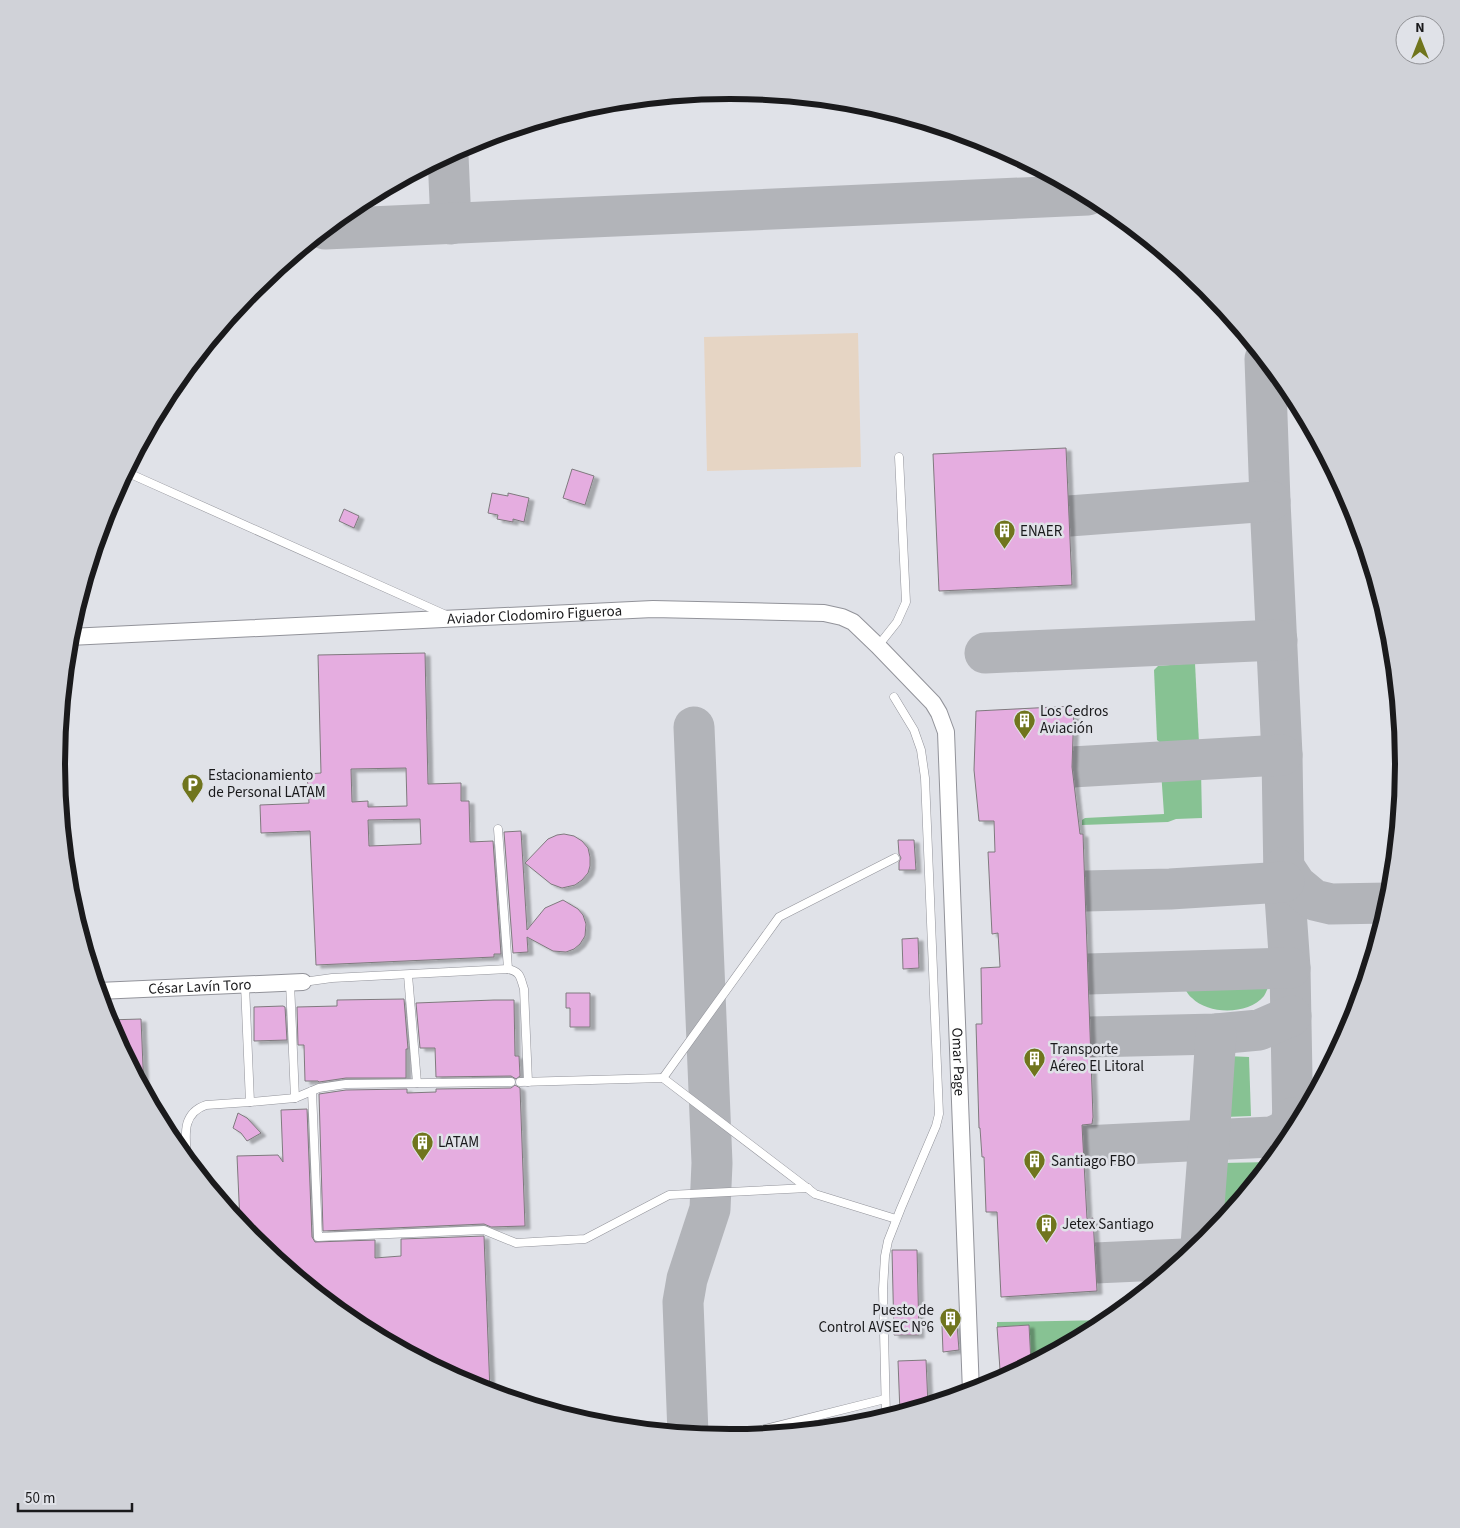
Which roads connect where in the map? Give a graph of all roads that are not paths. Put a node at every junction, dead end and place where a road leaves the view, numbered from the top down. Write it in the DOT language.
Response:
graph roads {
  1 [pos="899,457"];
  2 [pos="132,475"];
  3 [pos="453,619"];
  4 [pos="78,637"];
  5 [pos="878,646"];
  6 [pos="894,697"];
  7 [pos="946,732"];
  8 [pos="498,829"];
  9 [pos="895,858"];
  10 [pos="508,969"];
  11 [pos="408,974"];
  12 [pos="296,982"];
  13 [pos="245,985"];
  14 [pos="105,991"];
  15 [pos="663,1078"];
  16 [pos="520,1082"];
  17 [pos="417,1083"];
  18 [pos="312,1091"];
  19 [pos="295,1098"];
  20 [pos="250,1102"];
  21 [pos="187,1147"];
  22 [pos="808,1188"];
  23 [pos="896,1219"];
  24 [pos="971,1383"];
  25 [pos="885,1399"];
  26 [pos="886,1410"];
  27 [pos="769,1428"];
  1 -- 5 [label="lane"];
  2 -- 3 [label="lane"];
  3 -- 4 [label="street, Aviador Clodomiro Figueroa"];
  3 -- 5 [label="street, Aviador Clodomiro Figueroa"];
  5 -- 7 [label="street, Aviador Clodomiro Figueroa"];
  6 -- 23 [label="lane"];
  7 -- 24 [label="street, Omar Page"];
  8 -- 10 [label="lane"];
  9 -- 15 [label="lane"];
  10 -- 11 [label="lane"];
  10 -- 16 [label="lane"];
  11 -- 12 [label="lane"];
  11 -- 17 [label="lane"];
  12 -- 13 [label="street, César Lavín Toro"];
  12 -- 19 [label="lane"];
  13 -- 14 [label="street, César Lavín Toro"];
  13 -- 20 [label="lane"];
  15 -- 16 [label="lane"];
  15 -- 22 [label="lane"];
  16 -- 17 [label="lane"];
  17 -- 18 [label="lane"];
  18 -- 19 [label="lane"];
  18 -- 22 [label="lane"];
  19 -- 20 [label="lane"];
  20 -- 21 [label="lane"];
  22 -- 23 [label="lane"];
  23 -- 25 [label="lane"];
  25 -- 26 [label="lane"];
  25 -- 27 [label="lane"];
}
